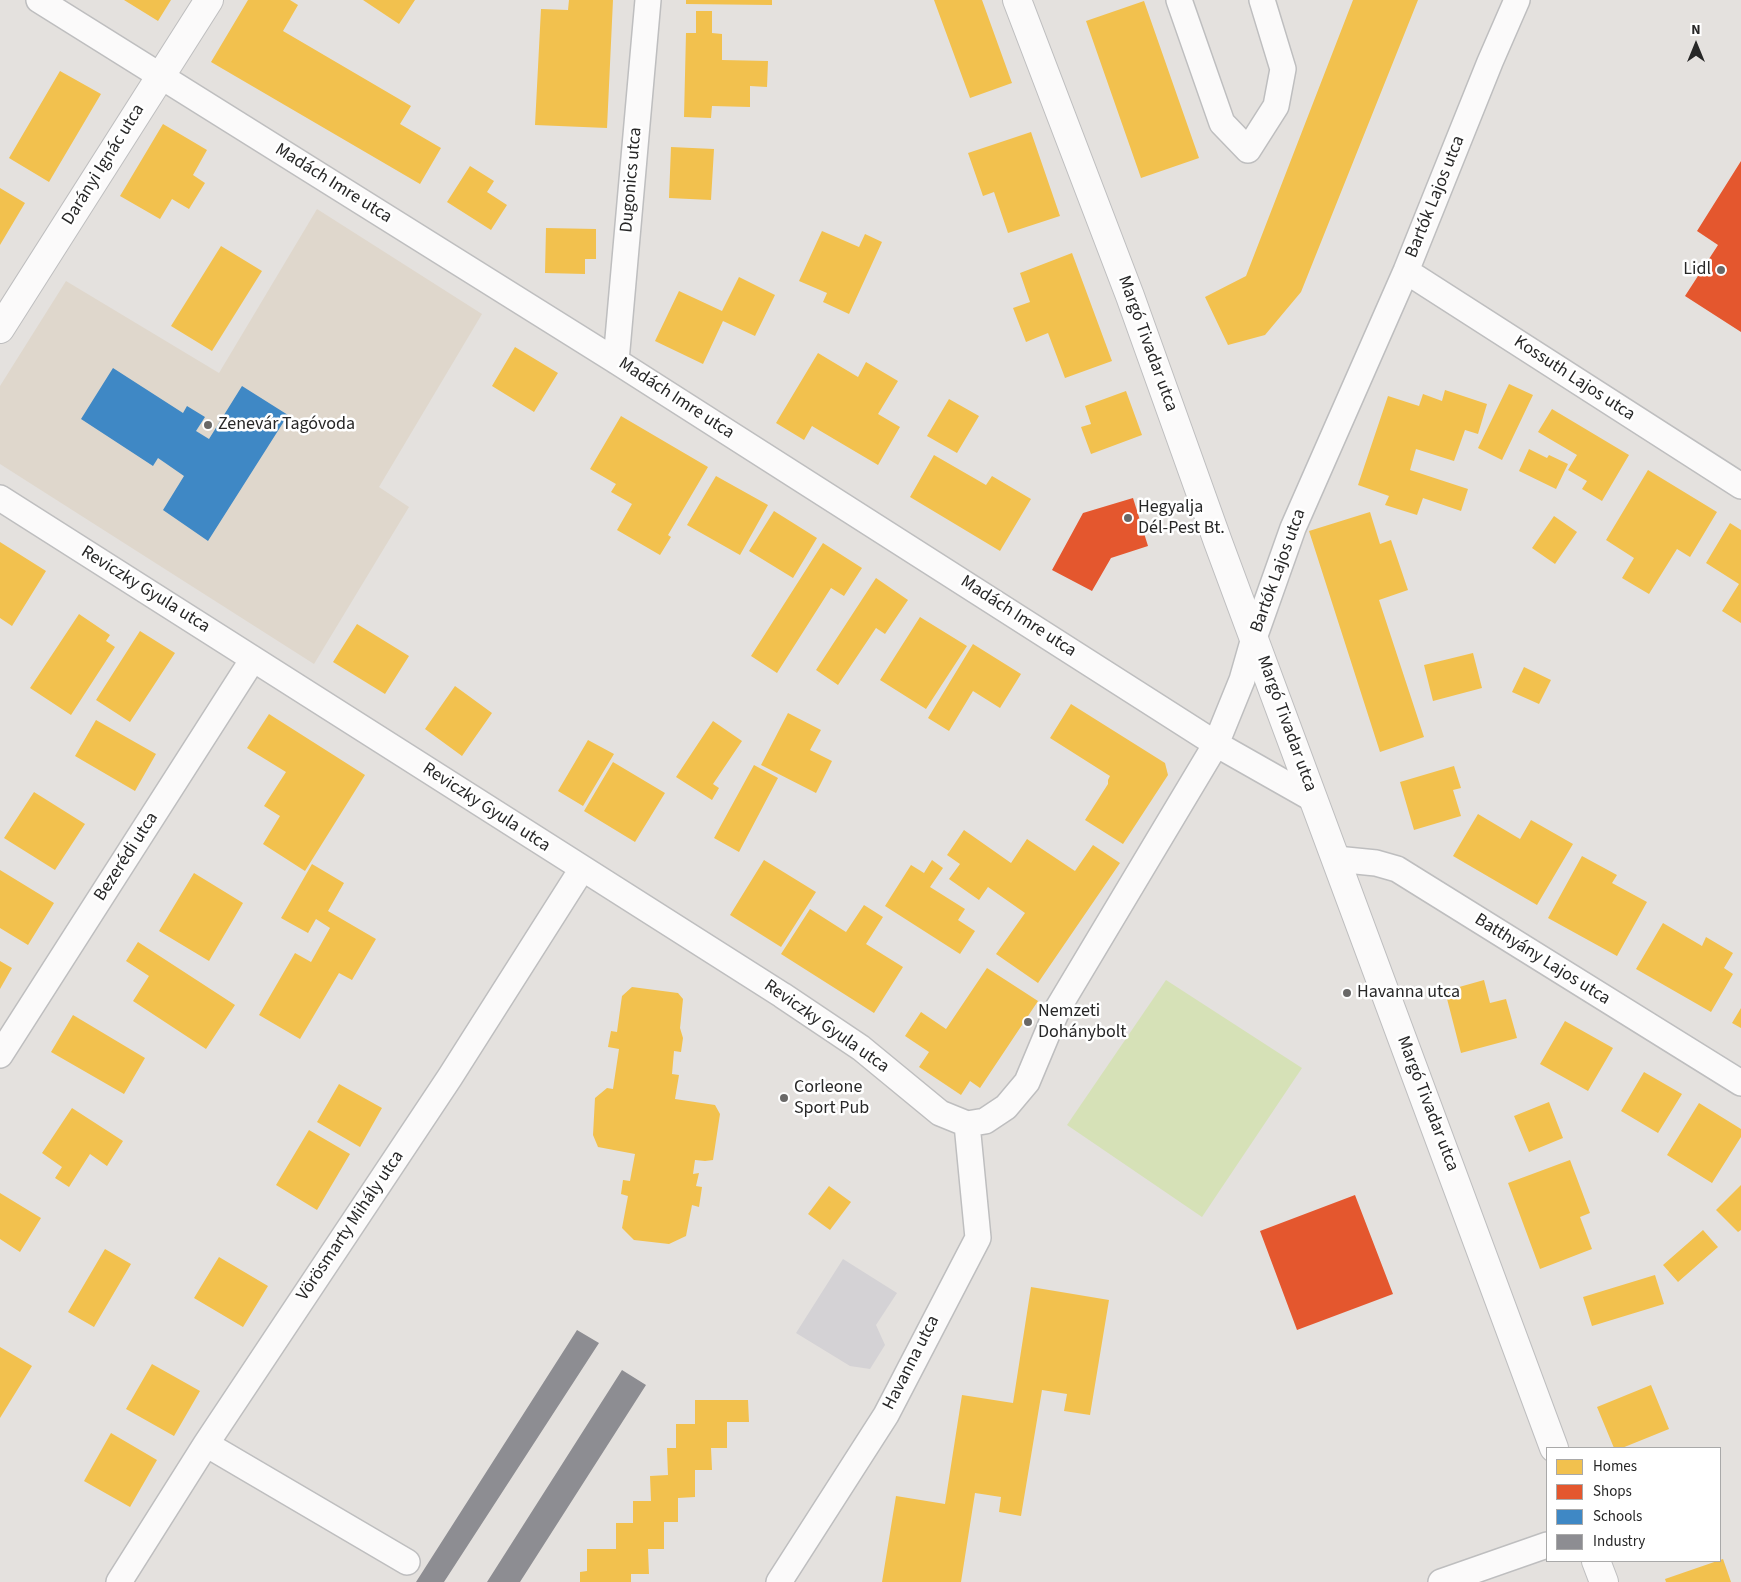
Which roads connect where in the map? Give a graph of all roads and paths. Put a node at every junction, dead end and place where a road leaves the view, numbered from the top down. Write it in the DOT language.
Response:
graph roads {
  1 [pos="40,0"];
  2 [pos="209,0"];
  3 [pos="648,0"];
  4 [pos="1017,0"];
  5 [pos="1180,0"];
  6 [pos="1262,0"];
  7 [pos="1517,0"];
  8 [pos="160,76"];
  9 [pos="1406,272"];
  10 [pos="0,329"];
  11 [pos="616,361"];
  12 [pos="1741,486"];
  13 [pos="0,498"];
  14 [pos="1254,638"];
  15 [pos="254,659"];
  16 [pos="1216,744"];
  17 [pos="1313,799"];
  18 [pos="1336,859"];
  19 [pos="582,869"];
  20 [pos="0,1055"];
  21 [pos="1741,1083"];
  22 [pos="967,1124"];
  23 [pos="206,1444"];
  24 [pos="1554,1447"];
  25 [pos="1546,1546"];
  26 [pos="407,1562"];
  27 [pos="1596,1562"];
  28 [pos="118,1582"];
  29 [pos="779,1582"];
  30 [pos="1442,1582"];
  31 [pos="1604,1582"];
  1 -- 8 [label="street, Madách Imre utca"];
  2 -- 8 [label="street, Darányi Ignác utca"];
  3 -- 11 [label="street, Dugonics utca"];
  4 -- 14 [label="street, Margó Tivadar utca"];
  5 -- 6 [label="street"];
  7 -- 9 [label="street, Bartók Lajos utca"];
  8 -- 10 [label="street, Darányi Ignác utca"];
  8 -- 11 [label="street, Madách Imre utca"];
  9 -- 12 [label="street, Kossuth Lajos utca"];
  9 -- 14 [label="street, Bartók Lajos utca"];
  11 -- 16 [label="street, Madách Imre utca"];
  13 -- 15 [label="street, Reviczky Gyula utca"];
  14 -- 16 [label="street, Bartók Lajos utca"];
  14 -- 17 [label="street, Margó Tivadar utca"];
  15 -- 19 [label="street, Reviczky Gyula utca"];
  15 -- 20 [label="street, Bezerédi utca"];
  16 -- 17 [label="street, Madách Imre utca"];
  16 -- 22 [label="street, Bartók Lajos utca"];
  17 -- 18 [label="street, Margó Tivadar utca"];
  18 -- 21 [label="street, Batthyány Lajos utca"];
  18 -- 24 [label="street, Margó Tivadar utca"];
  19 -- 22 [label="street, Reviczky Gyula utca"];
  19 -- 23 [label="street, Vörösmarty Mihály utca"];
  22 -- 29 [label="street, Havanna utca"];
  23 -- 26 [label="street"];
  23 -- 28 [label="street, Vörösmarty Mihály utca"];
  25 -- 30 [label="street"];
  27 -- 31 [label="street"];
}
